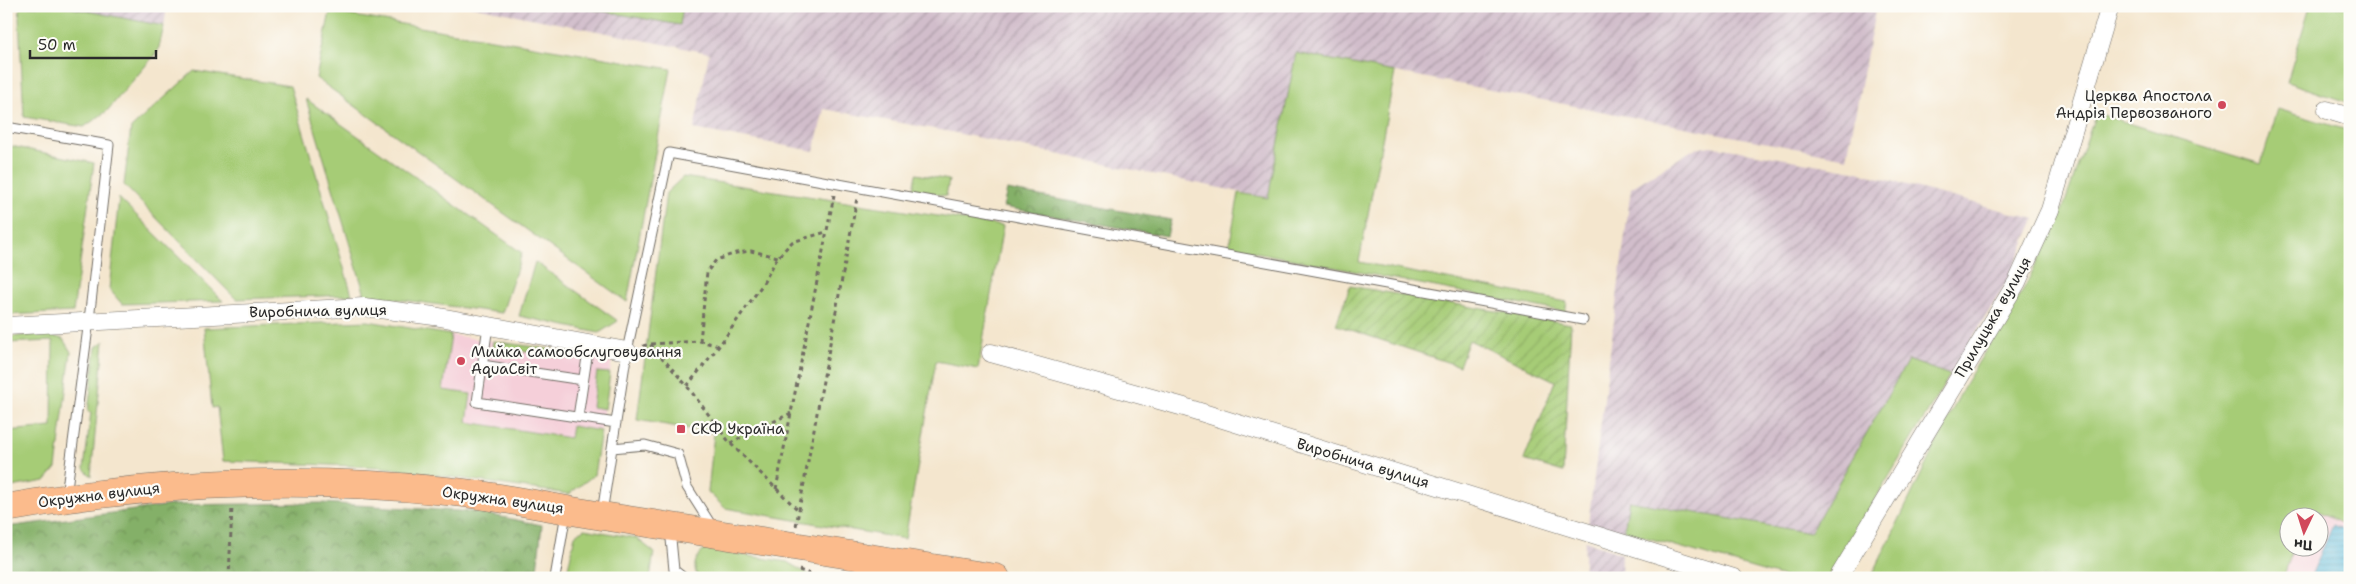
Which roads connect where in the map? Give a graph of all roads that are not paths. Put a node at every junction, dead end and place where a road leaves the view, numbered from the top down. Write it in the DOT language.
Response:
graph roads {
  1 [pos="2110,6"];
  2 [pos="2327,110"];
  3 [pos="2350,117"];
  4 [pos="6,127"];
  5 [pos="89,320"];
  6 [pos="1583,320"];
  7 [pos="6,326"];
  8 [pos="488,326"];
  9 [pos="589,344"];
  10 [pos="627,351"];
  11 [pos="991,353"];
  12 [pos="482,365"];
  13 [pos="583,380"];
  14 [pos="578,417"];
  15 [pos="616,423"];
  16 [pos="612,448"];
  17 [pos="66,497"];
  18 [pos="6,508"];
  19 [pos="567,510"];
  20 [pos="601,516"];
  21 [pos="669,526"];
  22 [pos="717,533"];
  23 [pos="555,578"];
  24 [pos="684,578"];
  25 [pos="996,578"];
  26 [pos="1734,578"];
  27 [pos="1838,578"];
  1 -- 27 [label="street, Прилуцька вулиця"];
  2 -- 3 [label="street"];
  4 -- 5 [label="lane"];
  5 -- 7 [label="street, Виробнича вулиця"];
  5 -- 8 [label="street, Виробнича вулиця"];
  5 -- 17 [label="lane"];
  6 -- 10 [label="lane"];
  8 -- 9 [label="street, Виробнича вулиця"];
  8 -- 12 [label="lane"];
  9 -- 10 [label="street, Виробнича вулиця"];
  9 -- 13 [label="lane"];
  10 -- 15 [label="lane"];
  11 -- 26 [label="street, Виробнича вулиця"];
  12 -- 13 [label="lane"];
  12 -- 14 [label="lane"];
  13 -- 14 [label="lane"];
  14 -- 15 [label="lane"];
  15 -- 16 [label="lane"];
  16 -- 20 [label="lane"];
  16 -- 22 [label="lane"];
  17 -- 18 [label="main road, Окружна вулиця"];
  17 -- 19 [label="main road, Окружна вулиця"];
  19 -- 20 [label="main road, Окружна вулиця"];
  19 -- 23 [label="lane"];
  20 -- 21 [label="main road, Окружна вулиця"];
  21 -- 22 [label="main road, Окружна вулиця"];
  21 -- 24 [label="lane"];
  22 -- 25 [label="main road, Окружна вулиця"];
}
